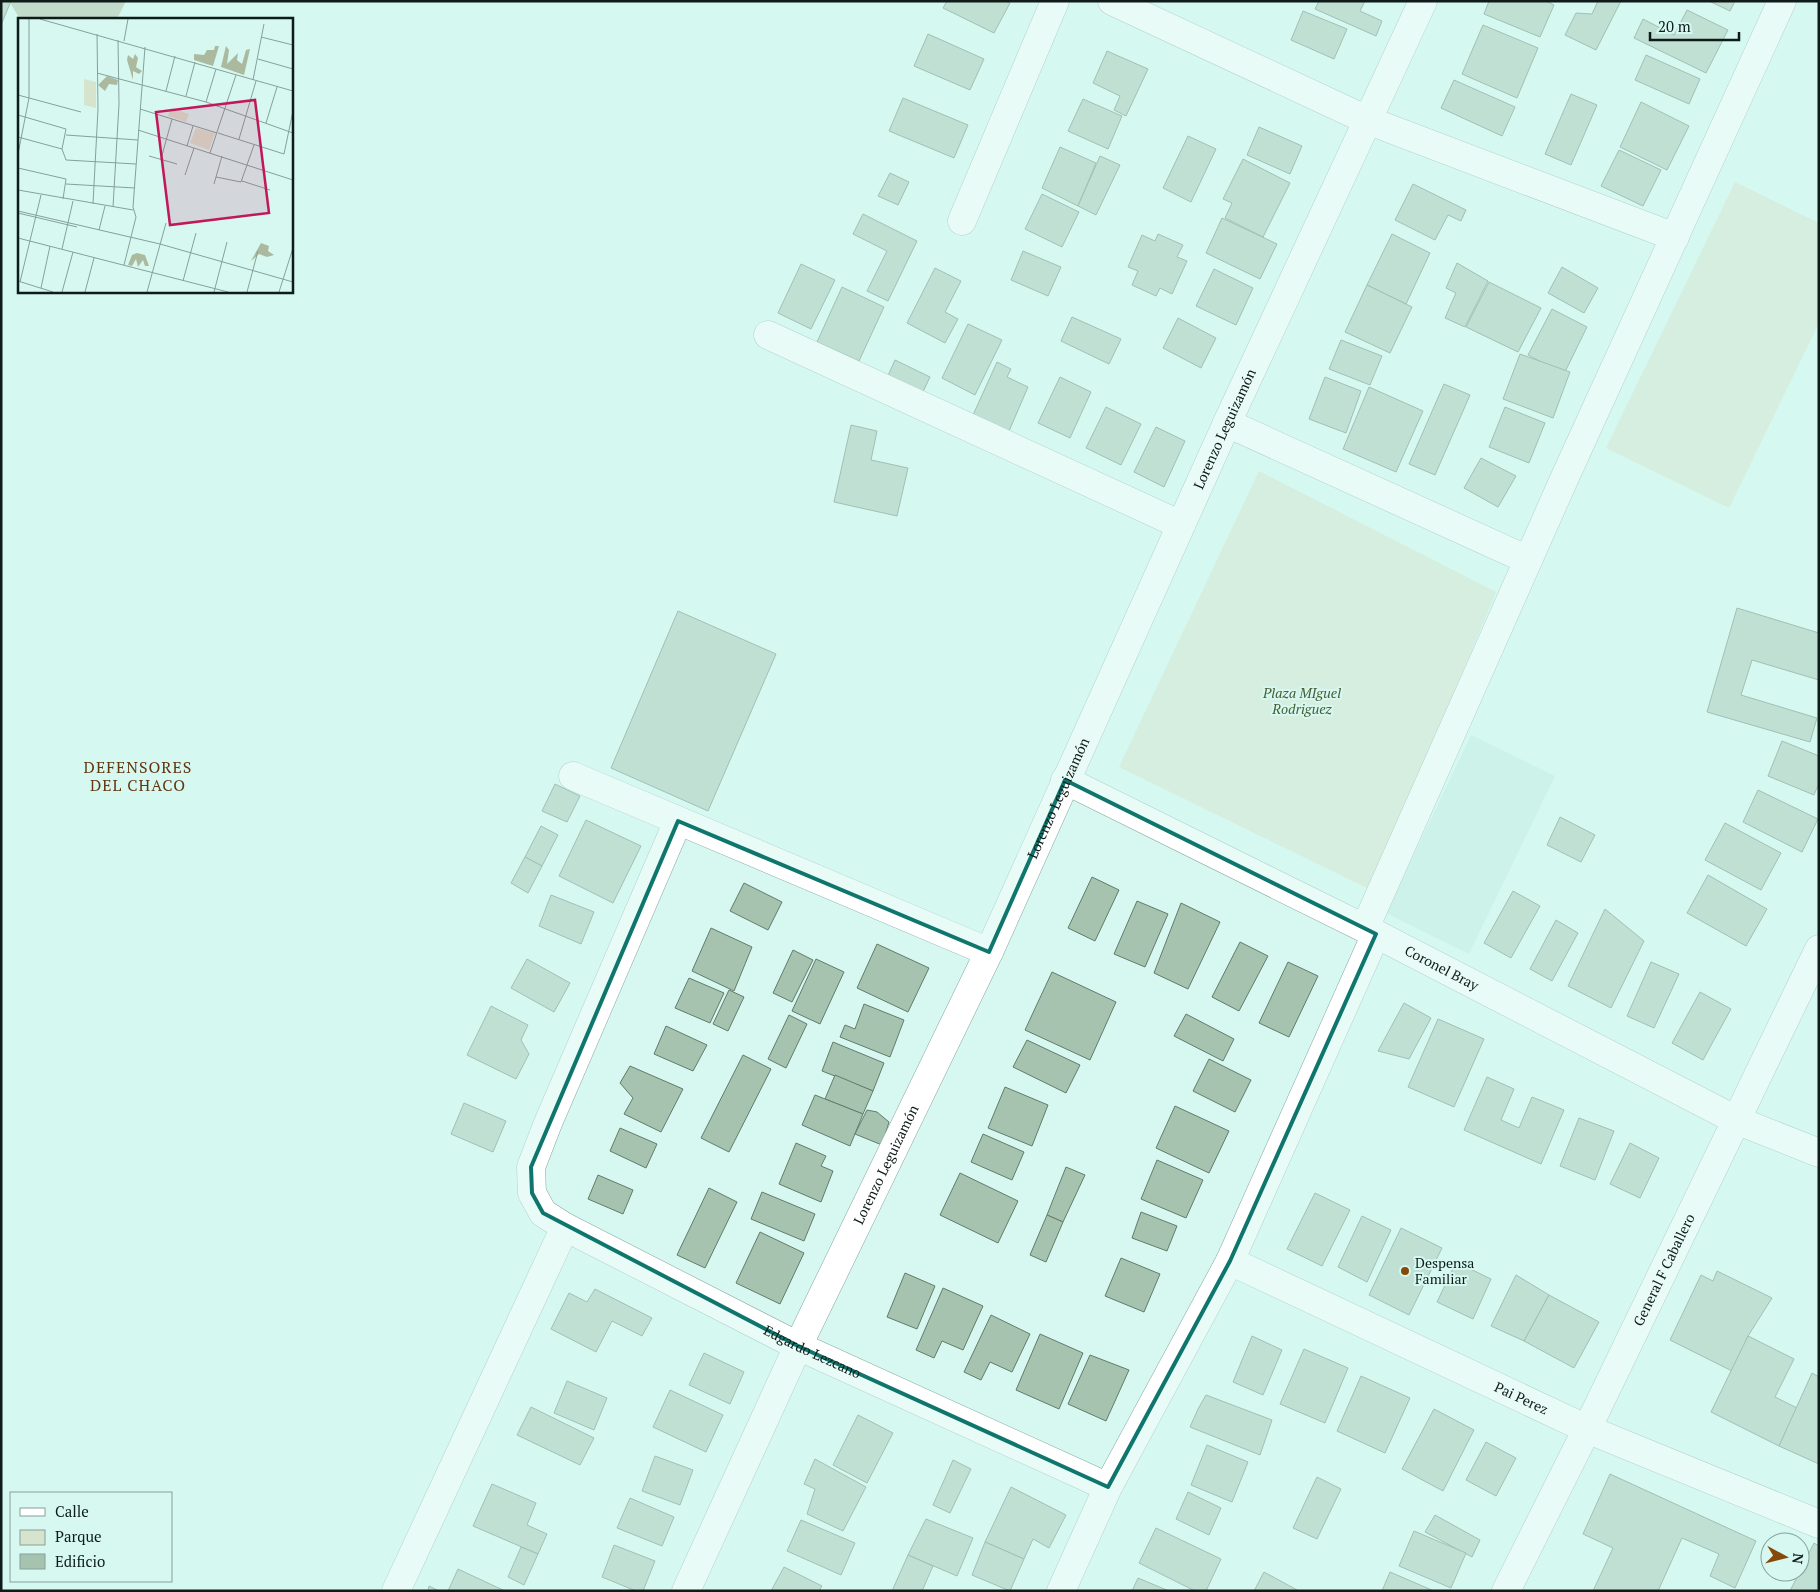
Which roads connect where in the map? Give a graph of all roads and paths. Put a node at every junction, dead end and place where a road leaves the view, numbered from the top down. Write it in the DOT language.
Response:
graph roads {
  1 [pos="1055,1"];
  2 [pos="1112,1"];
  3 [pos="1423,1"];
  4 [pos="1782,1"];
  5 [pos="1367,120"];
  6 [pos="962,221"];
  7 [pos="1675,237"];
  8 [pos="768,335"];
  9 [pos="1227,423"];
  10 [pos="1181,525"];
  11 [pos="1528,560"];
  12 [pos="573,776"];
  13 [pos="1065,780"];
  14 [pos="678,821"];
  15 [pos="1370,931"];
  16 [pos="1819,949"];
  17 [pos="989,952"];
  18 [pos="1736,1120"];
  19 [pos="1819,1153"];
  20 [pos="565,1227"];
  21 [pos="1230,1261"];
  22 [pos="798,1346"];
  23 [pos="1587,1429"];
  24 [pos="1108,1487"];
  25 [pos="1819,1524"];
  26 [pos="396,1591"];
  27 [pos="686,1591"];
  28 [pos="1061,1591"];
  29 [pos="1506,1591"];
  1 -- 6 [label="street"];
  2 -- 5 [label="street"];
  3 -- 5 [label="street, Lorenzo Leguizamón"];
  4 -- 7 [label="street"];
  5 -- 7 [label="street"];
  5 -- 9 [label="street, Lorenzo Leguizamón"];
  7 -- 11 [label="street"];
  8 -- 10 [label="street"];
  9 -- 10 [label="street, Lorenzo Leguizamón"];
  9 -- 11 [label="street"];
  10 -- 13 [label="street, Lorenzo Leguizamón"];
  11 -- 15 [label="street"];
  12 -- 14 [label="street"];
  13 -- 15 [label="street, Coronel Bray"];
  13 -- 17 [label="street, Lorenzo Leguizamón"];
  14 -- 17 [label="street"];
  14 -- 20 [label="street, Edgardo Lezcano"];
  15 -- 18 [label="street, Coronel Bray"];
  15 -- 21 [label="street"];
  16 -- 18 [label="street, General F Caballero"];
  17 -- 22 [label="street, Lorenzo Leguizamón"];
  18 -- 19 [label="street, Coronel Bray"];
  18 -- 23 [label="street, General F Caballero"];
  20 -- 22 [label="street, Edgardo Lezcano"];
  20 -- 26 [label="street"];
  21 -- 23 [label="street, Pai Perez"];
  21 -- 24 [label="street"];
  22 -- 24 [label="street, Edgardo Lezcano"];
  22 -- 27 [label="street, Lorenzo Leguizamón"];
  23 -- 25 [label="street, Pai Perez"];
  23 -- 29 [label="street, General F Caballero"];
  24 -- 28 [label="street"];
}
